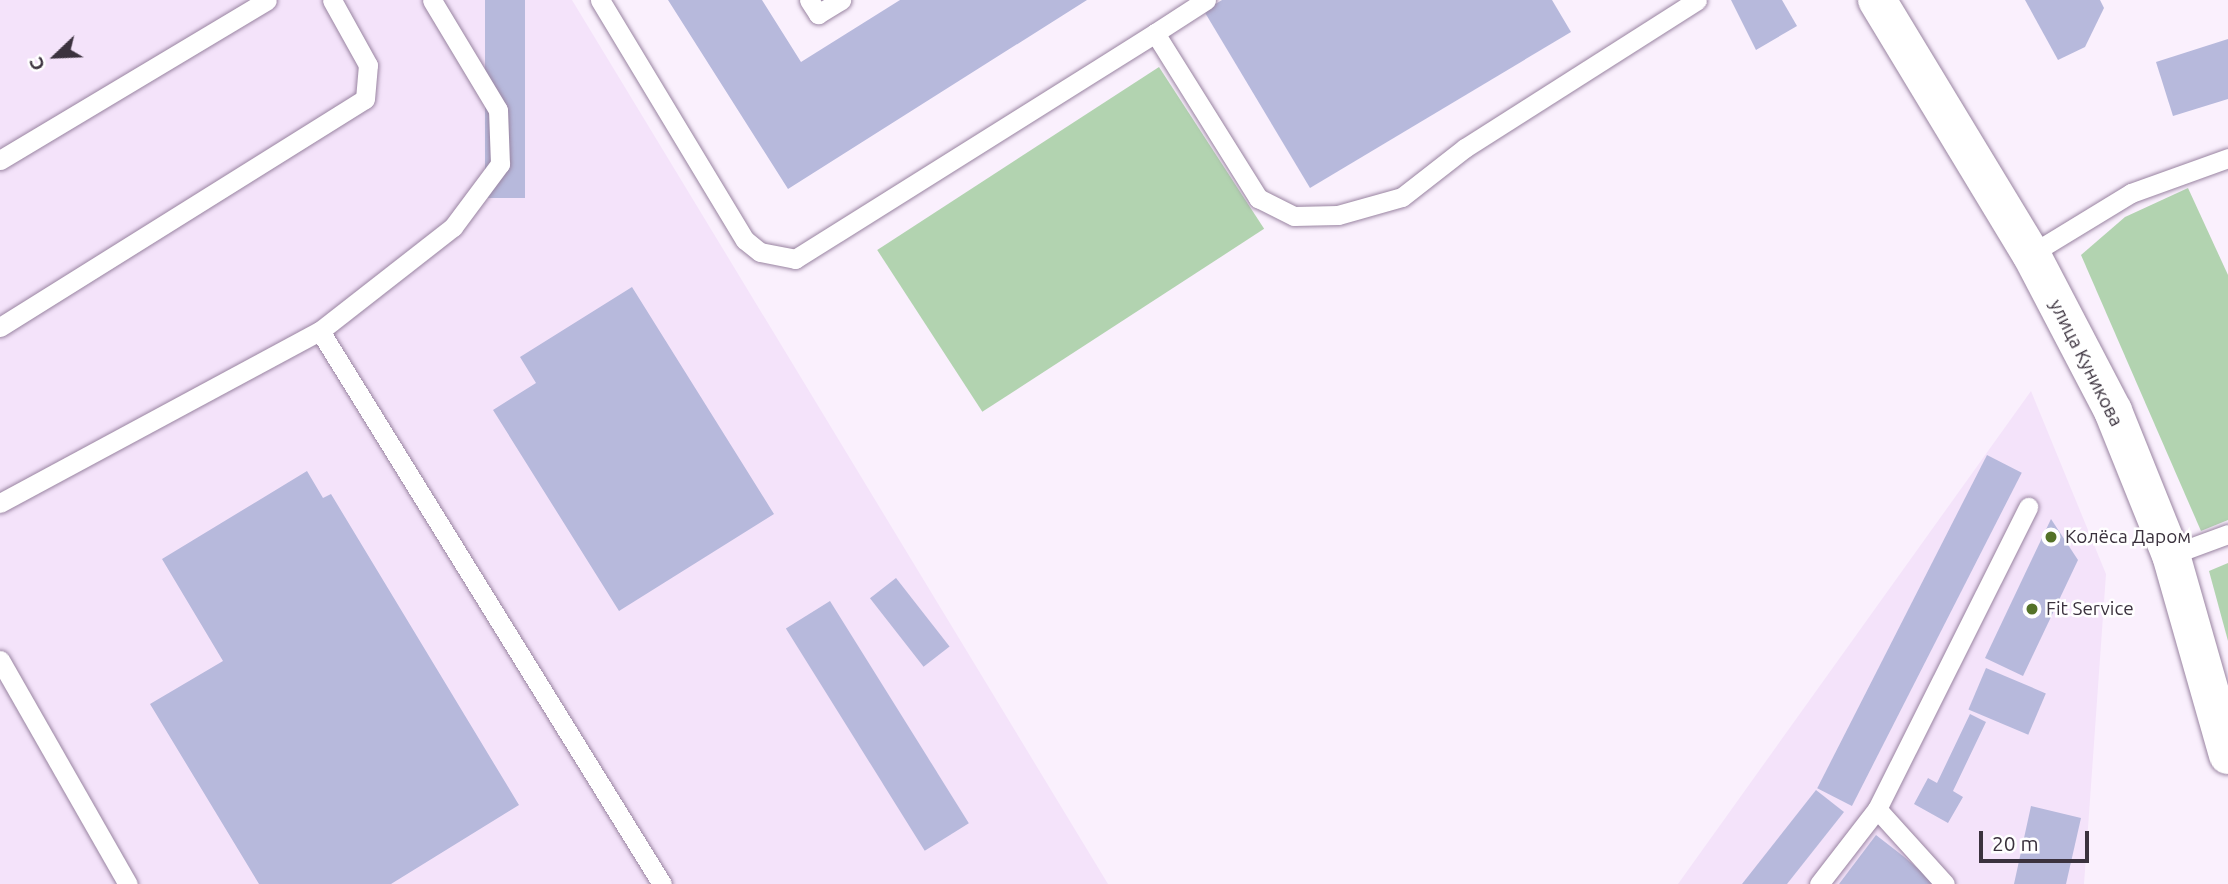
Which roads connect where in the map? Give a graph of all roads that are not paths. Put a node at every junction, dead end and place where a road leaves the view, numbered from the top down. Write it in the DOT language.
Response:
graph roads {
  1 [pos="267,0"];
  2 [pos="332,0"];
  3 [pos="432,0"];
  4 [pos="600,0"];
  5 [pos="809,0"];
  6 [pos="841,0"];
  7 [pos="1206,0"];
  8 [pos="1697,0"];
  9 [pos="1877,0"];
  10 [pos="1156,33"];
  11 [pos="2228,158"];
  12 [pos="0,160"];
  13 [pos="2031,254"];
  14 [pos="0,327"];
  15 [pos="320,331"];
  16 [pos="0,503"];
  17 [pos="2028,507"];
  18 [pos="2228,534"];
  19 [pos="2171,555"];
  20 [pos="0,660"];
  21 [pos="2228,755"];
  22 [pos="1877,809"];
  23 [pos="128,884"];
  24 [pos="662,884"];
  25 [pos="1819,884"];
  26 [pos="1945,884"];
  1 -- 12 [label="lane"];
  2 -- 14 [label="lane"];
  3 -- 15 [label="lane"];
  4 -- 10 [label="lane"];
  5 -- 6 [label="lane"];
  7 -- 10 [label="lane"];
  8 -- 10 [label="lane"];
  9 -- 13 [label="street, улица Куникова"];
  11 -- 13 [label="lane"];
  13 -- 19 [label="street, улица Куникова"];
  15 -- 16 [label="lane"];
  15 -- 24 [label="lane"];
  17 -- 22 [label="lane"];
  18 -- 19 [label="lane"];
  19 -- 21 [label="street, улица Куникова"];
  20 -- 23 [label="lane"];
  22 -- 25 [label="lane"];
  22 -- 26 [label="lane"];
}
